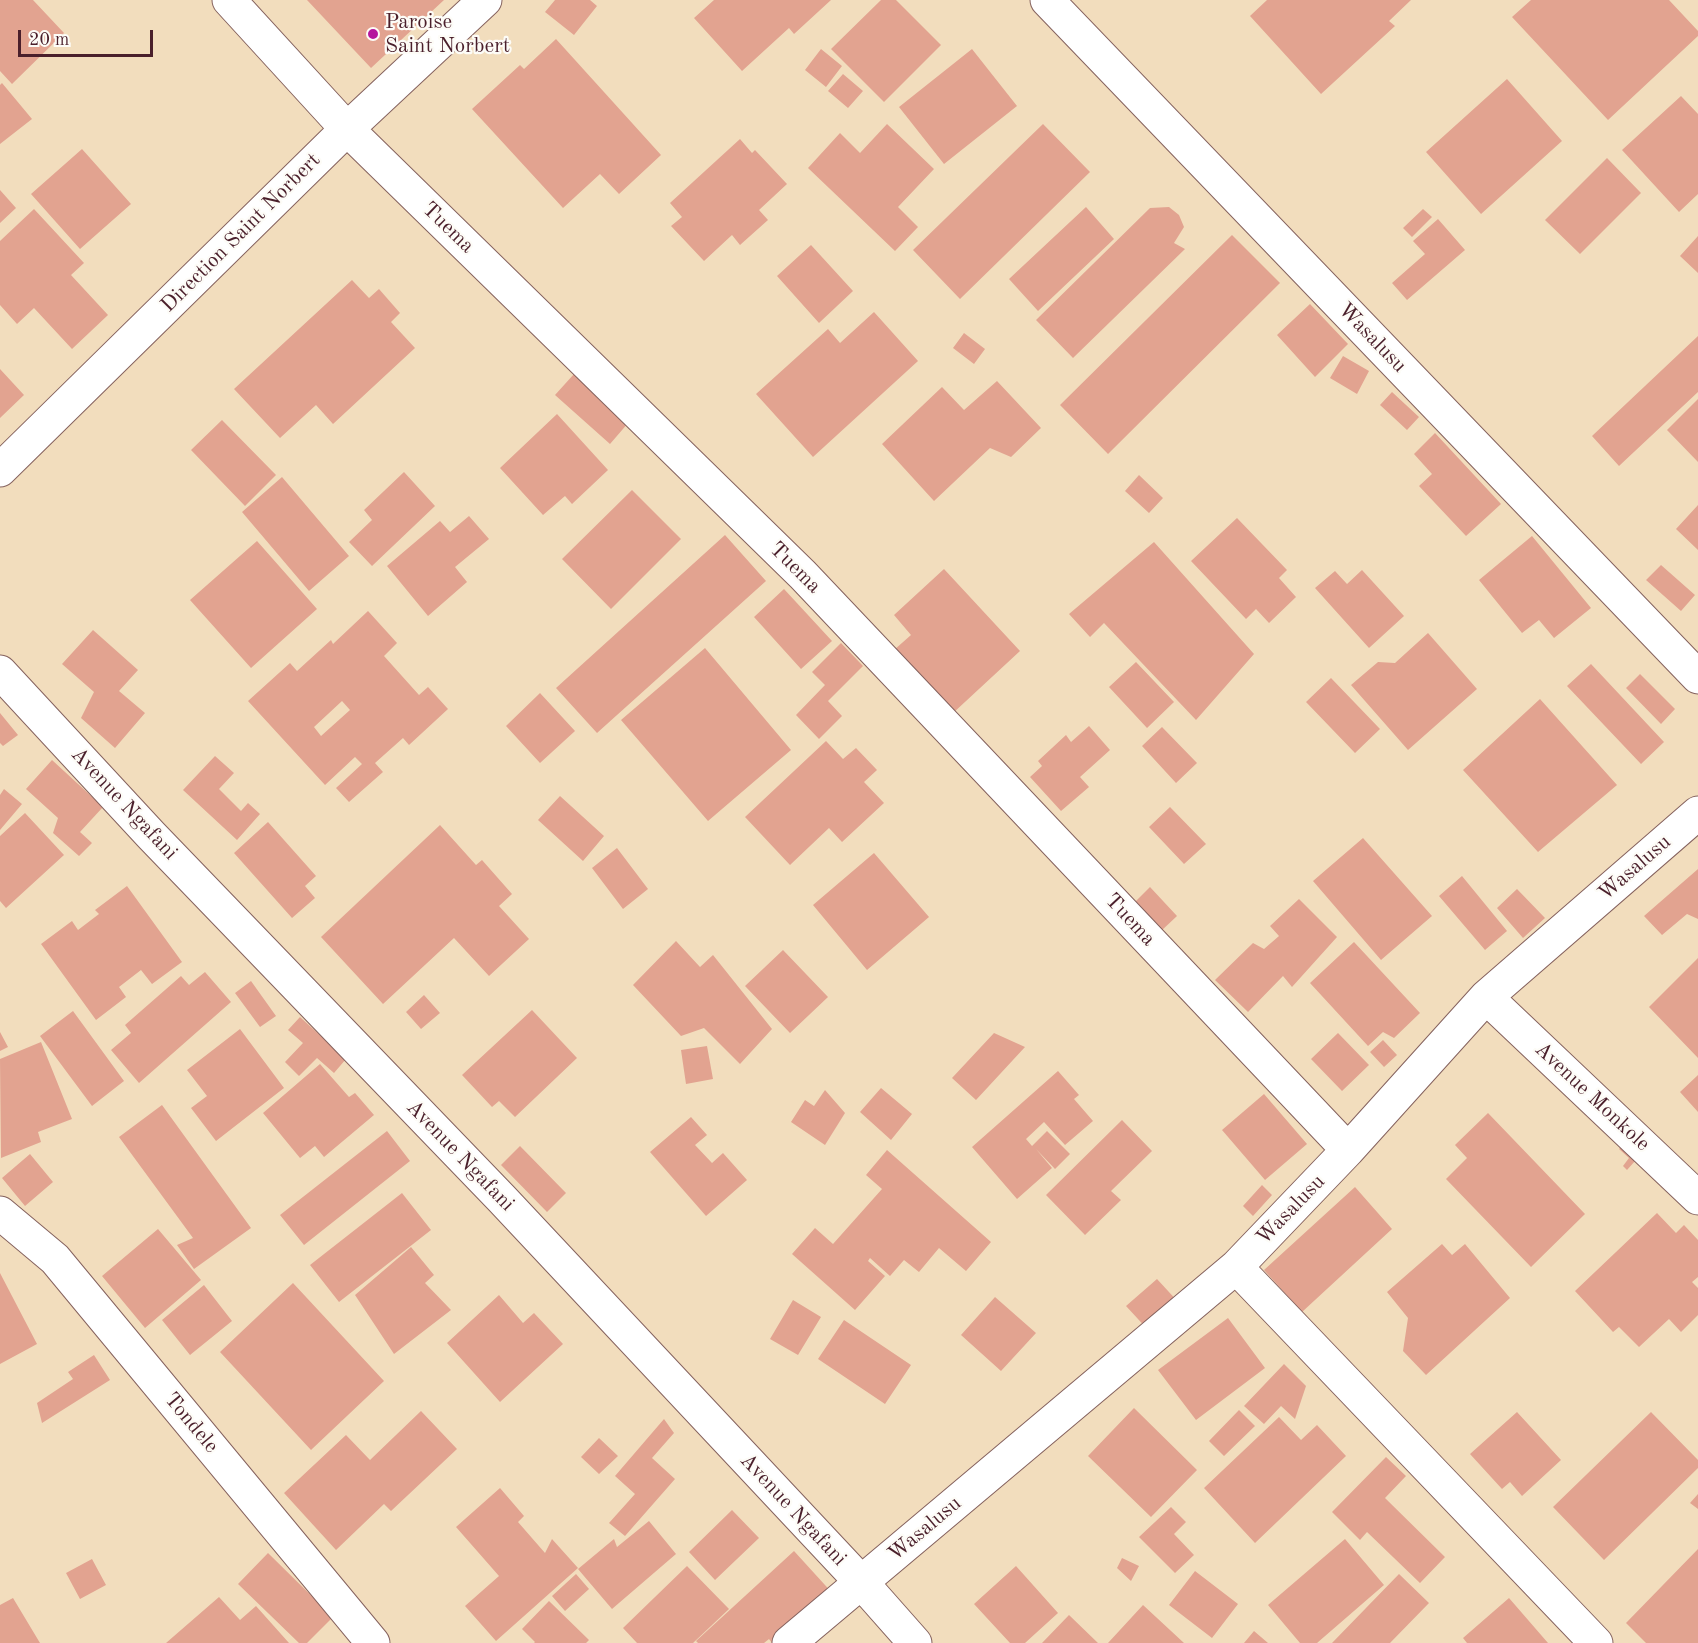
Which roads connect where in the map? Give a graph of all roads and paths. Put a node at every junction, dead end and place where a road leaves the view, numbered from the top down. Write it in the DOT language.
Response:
graph roads {
  1 [pos="228,0"];
  2 [pos="485,0"];
  3 [pos="1047,0"];
  4 [pos="347,129"];
  5 [pos="0,470"];
  6 [pos="0,672"];
  7 [pos="1698,677"];
  8 [pos="1698,813"];
  9 [pos="1486,997"];
  10 [pos="1348,1150"];
  11 [pos="1698,1198"];
  12 [pos="0,1213"];
  13 [pos="1236,1267"];
  14 [pos="862,1583"];
  15 [pos="373,1643"];
  16 [pos="789,1643"];
  17 [pos="915,1643"];
  18 [pos="1596,1643"];
  1 -- 4 [label="street, Tuema"];
  2 -- 4 [label="street, Direction Saint Norbert"];
  3 -- 7 [label="street, Wasalusu"];
  4 -- 5 [label="street, Direction Saint Norbert"];
  4 -- 10 [label="street, Tuema"];
  6 -- 14 [label="street, Avenue Ngafani"];
  8 -- 9 [label="street, Wasalusu"];
  9 -- 10 [label="street, Wasalusu"];
  9 -- 11 [label="street, Avenue Monkole"];
  10 -- 13 [label="street, Wasalusu"];
  12 -- 15 [label="street, Tondele"];
  13 -- 14 [label="street, Wasalusu"];
  13 -- 18 [label="street"];
  14 -- 16 [label="street, Wasalusu"];
  14 -- 17 [label="street, Avenue Ngafani"];
}
